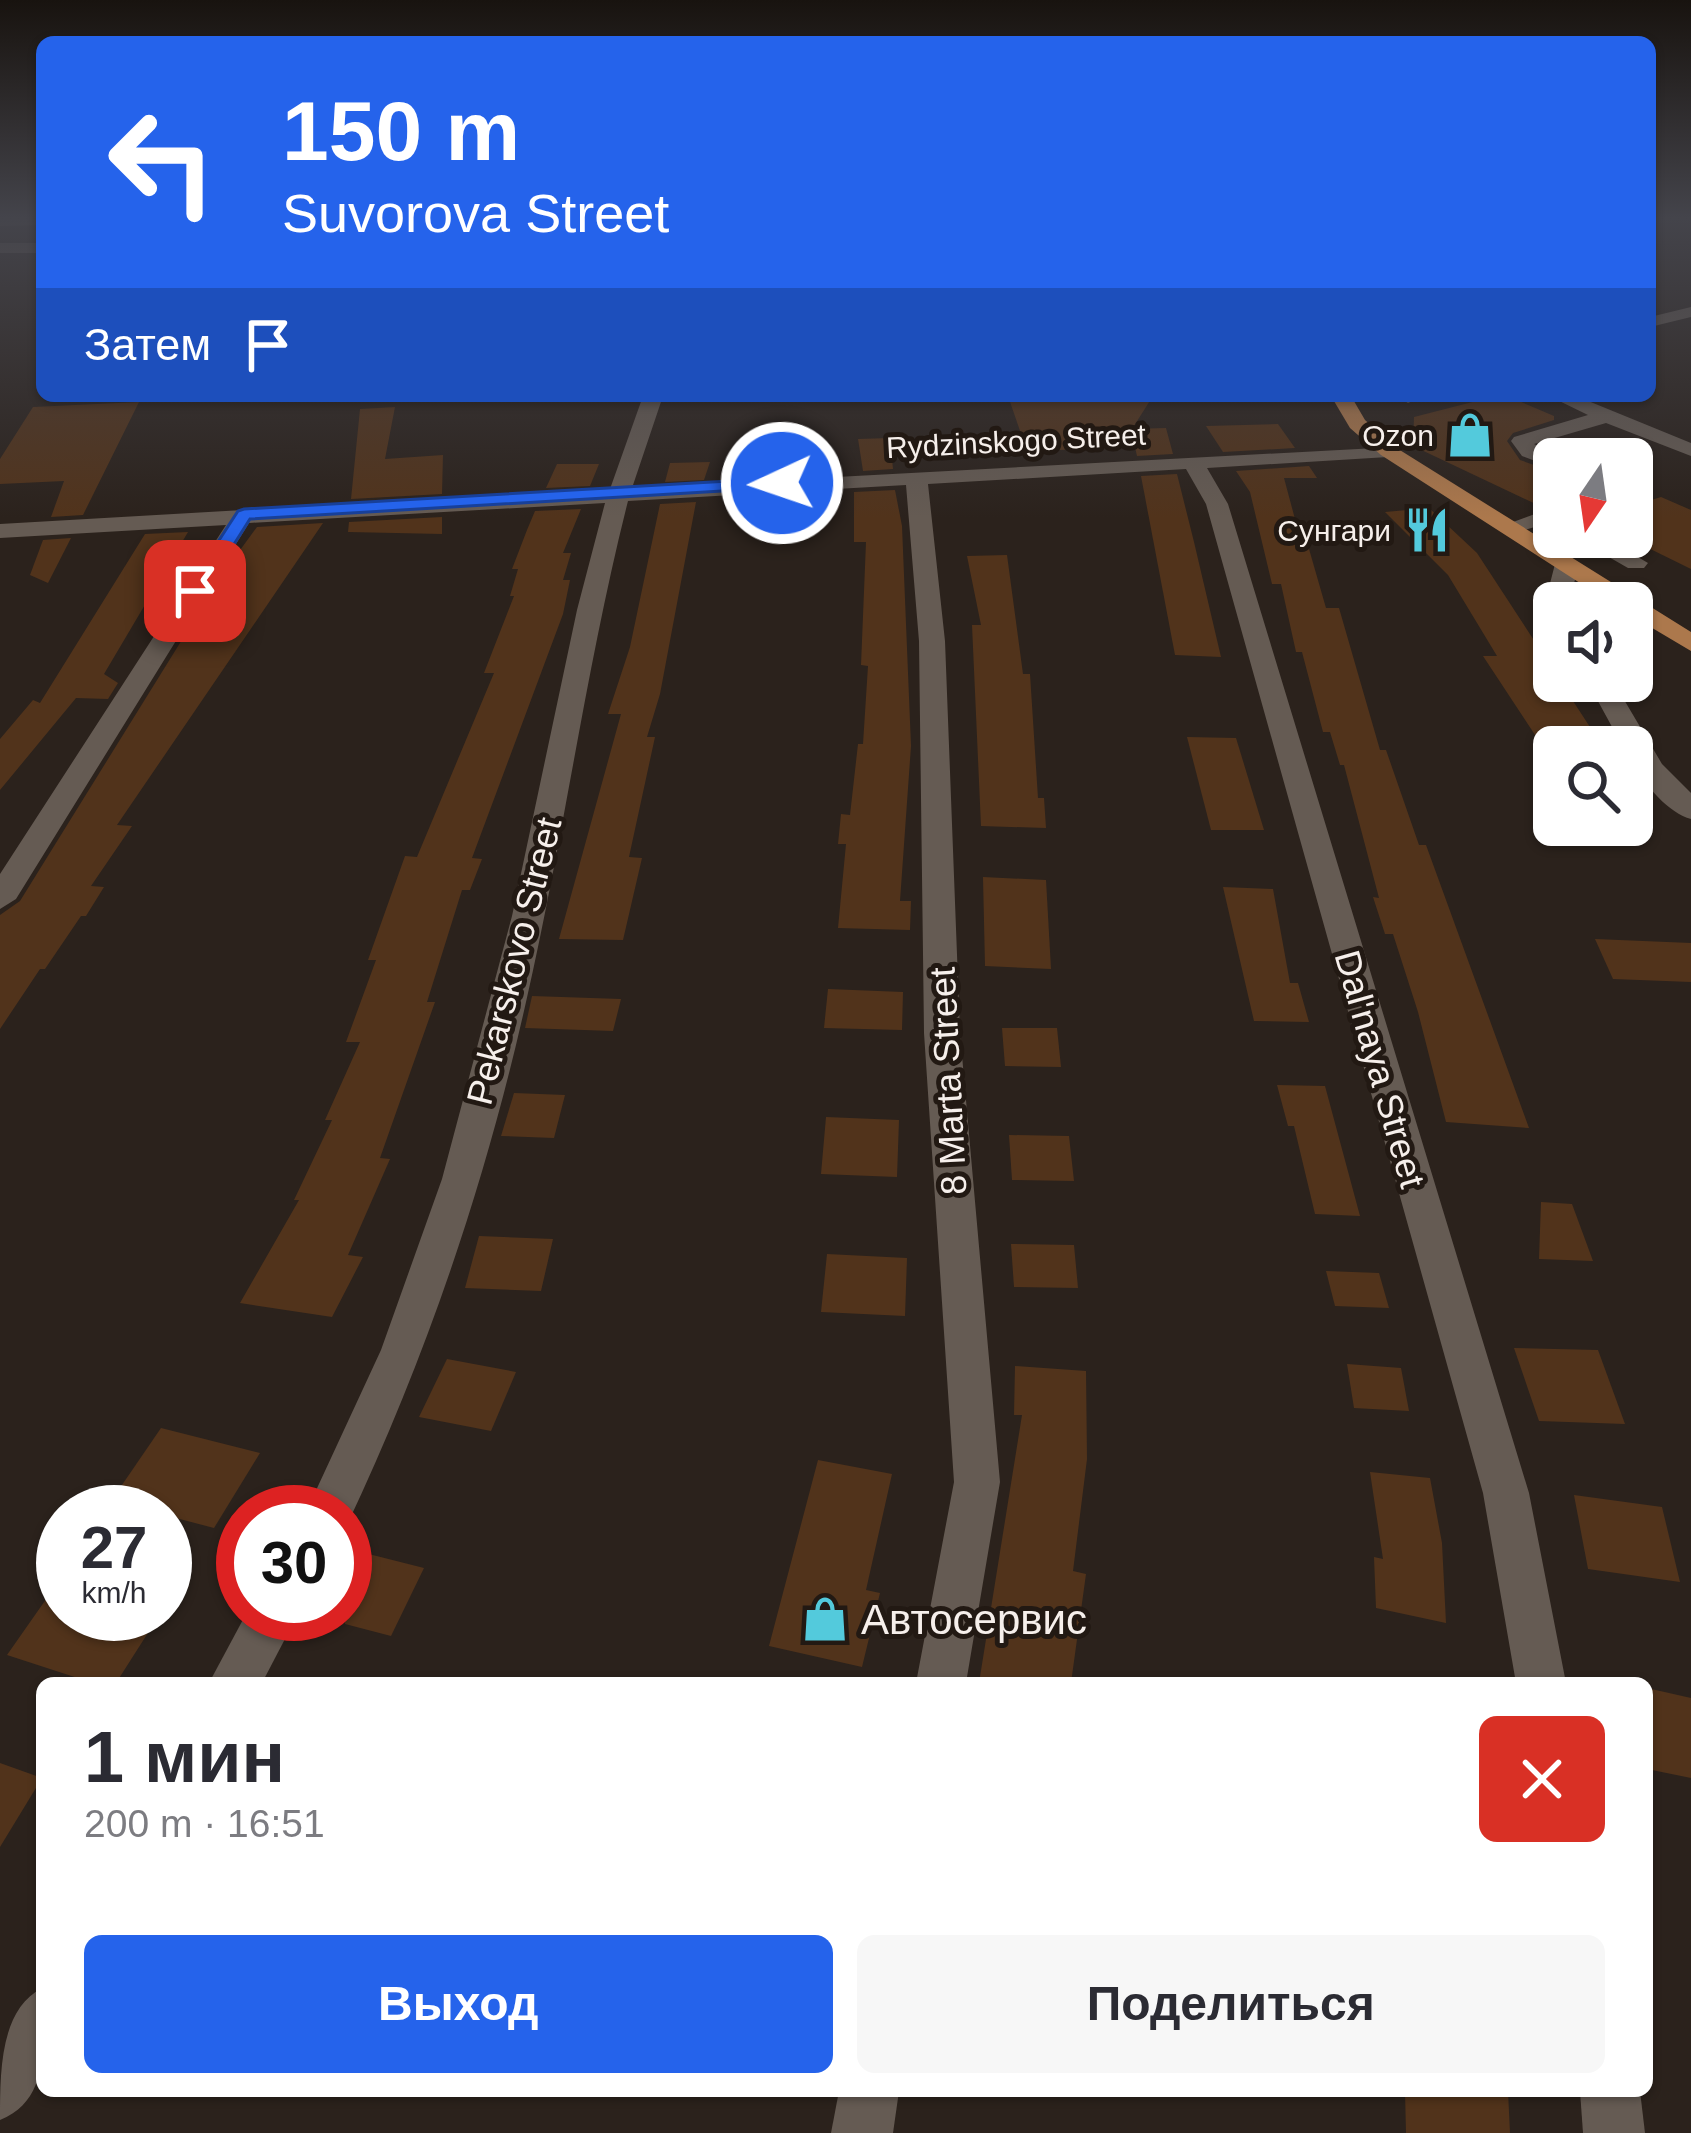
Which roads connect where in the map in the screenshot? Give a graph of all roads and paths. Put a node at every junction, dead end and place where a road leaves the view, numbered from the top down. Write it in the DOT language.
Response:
graph roads {
  1 [pos="651,402"];
  2 [pos="1344,402"];
  3 [pos="1573,402"];
  4 [pos="1607,416"];
  5 [pos="1388,451"];
  6 [pos="1691,451"];
  7 [pos="1533,454"];
  8 [pos="1193,462"];
  9 [pos="916,476"];
  10 [pos="622,493"];
  11 [pos="244,514"];
  12 [pos="1533,521"];
  13 [pos="1508,527"];
  14 [pos="0,531"];
  15 [pos="1626,558"];
  16 [pos="1636,563"];
  17 [pos="1567,565"];
  18 [pos="1563,582"];
  19 [pos="1594,582"];
  20 [pos="1653,619"];
  21 [pos="1691,643"];
  22 [pos="1612,702"];
  23 [pos="1691,810"];
  24 [pos="0,899"];
  25 [pos="342,1485"];
  26 [pos="258,1641"];
  27 [pos="237,1677"];
  28 [pos="942,1677"];
  29 [pos="1540,1677"];
  30 [pos="36,2027"];
  31 [pos="0,2090"];
  32 [pos="868,2097"];
  33 [pos="1611,2097"];
  34 [pos="862,2133"];
  35 [pos="1614,2133"];
  1 -- 10 [label="street, Pekarskovo Street"];
  2 -- 5 [label="main road"];
  3 -- 4 [label="street"];
  4 -- 6 [label="street"];
  4 -- 7 [label="street"];
  5 -- 8 [label="street, Rydzinskogo Street"];
  5 -- 13 [label="main road"];
  8 -- 9 [label="street, Rydzinskogo Street"];
  8 -- 29 [label="street, Dal'naya Street"];
  9 -- 10 [label="street, Rydzinskogo Street"];
  9 -- 28 [label="street, 8 Marta Street"];
  10 -- 11 [label="street, Rydzinskogo Street"];
  10 -- 25 [label="street, Pekarskovo Street"];
  11 -- 14 [label="street, Rydzinskogo Street"];
  11 -- 24 [label="street"];
  12 -- 13 [label="street"];
  13 -- 17 [label="main road"];
  15 -- 16 [label="street"];
  17 -- 18 [label="street"];
  17 -- 19 [label="main road"];
  20 -- 21 [label="main road"];
  22 -- 23 [label="street"];
  26 -- 27 [label="street"];
  30 -- 31 [label="street"];
  32 -- 34 [label="street"];
  33 -- 35 [label="street"];
}
